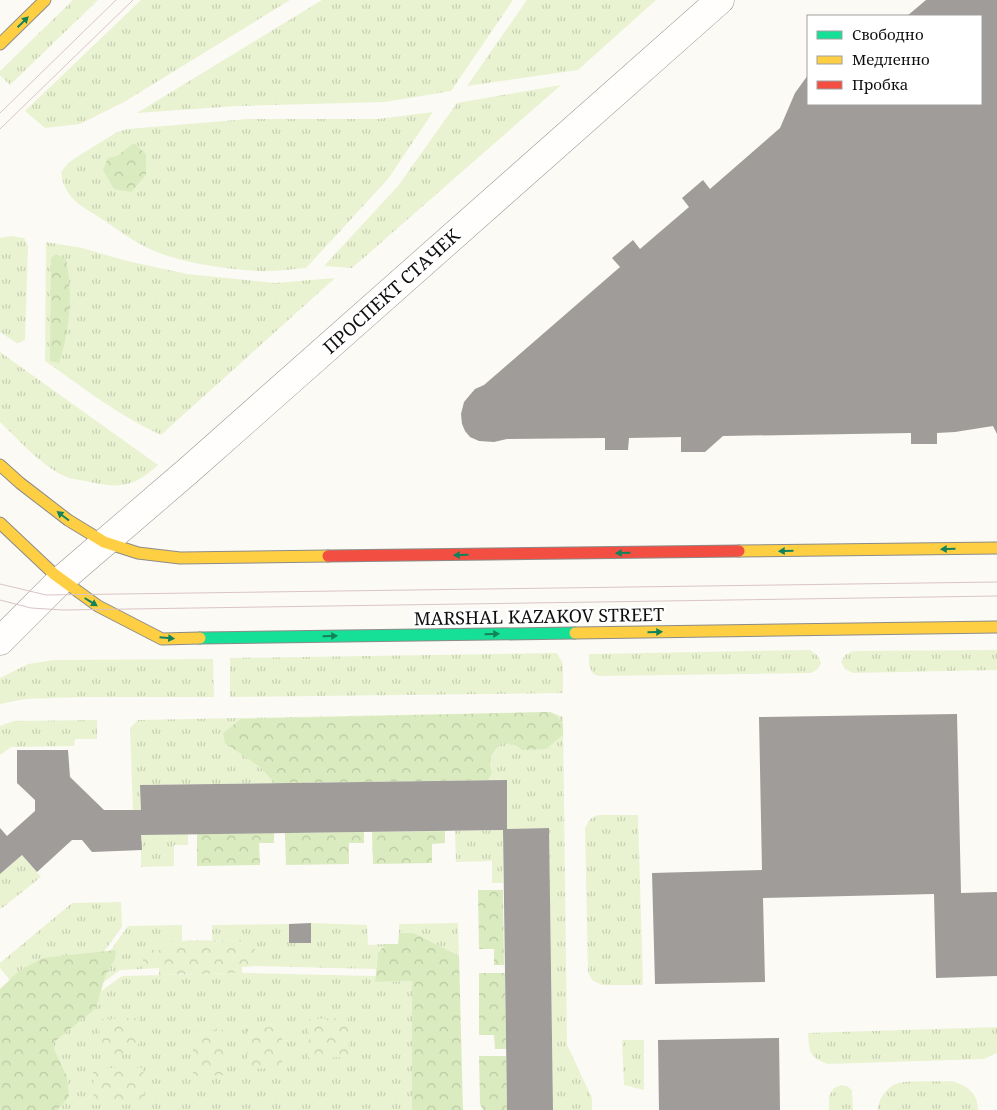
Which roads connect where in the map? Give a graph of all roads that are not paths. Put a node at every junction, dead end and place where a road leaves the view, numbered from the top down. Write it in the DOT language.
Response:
graph roads {
  1 [pos="45,0"];
  2 [pos="720,0"];
  3 [pos="0,44"];
  4 [pos="0,465"];
  5 [pos="0,523"];
  6 [pos="104,542"];
  7 [pos="997,548"];
  8 [pos="61,580"];
  9 [pos="997,627"];
  10 [pos="0,641"];
  3 -- 1 [label="street, one-way"];
  2 -- 6 [label="street, ПРОСПЕКТ СТАЧЕК"];
  6 -- 4 [label="street, one-way"];
  5 -- 8 [label="street, MARSHAL KAZAKOV STREET"];
  7 -- 6 [label="street, one-way"];
  6 -- 8 [label="street, ПРОСПЕКТ СТАЧЕК"];
  8 -- 9 [label="street, MARSHAL KAZAKOV STREET, one-way"];
  8 -- 10 [label="street, ПРОСПЕКТ СТАЧЕК"];
}
